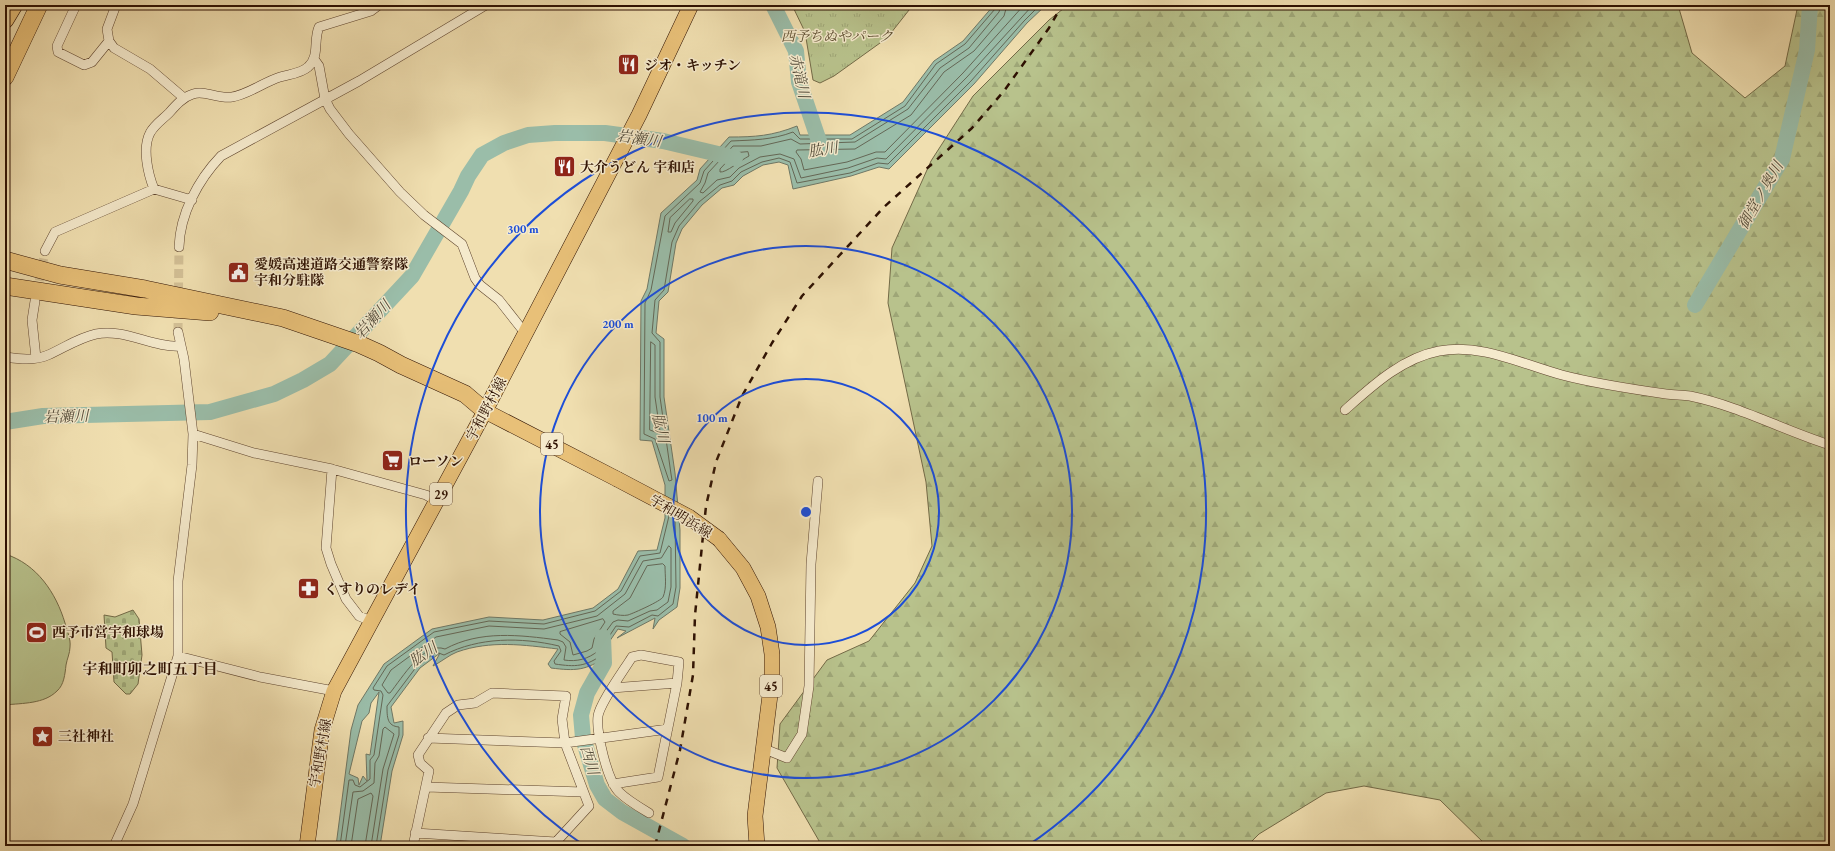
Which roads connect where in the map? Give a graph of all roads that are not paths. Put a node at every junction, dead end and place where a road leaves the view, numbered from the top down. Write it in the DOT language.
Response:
graph roads {
  1 [pos="14,5"];
  2 [pos="38,5"];
  3 [pos="76,5"];
  4 [pos="116,5"];
  5 [pos="379,5"];
  6 [pos="486,5"];
  7 [pos="691,5"];
  8 [pos="5,20"];
  9 [pos="109,41"];
  10 [pos="314,59"];
  11 [pos="5,77"];
  12 [pos="184,98"];
  13 [pos="325,99"];
  14 [pos="154,189"];
  15 [pos="192,200"];
  16 [pos="179,247"];
  17 [pos="5,248"];
  18 [pos="45,251"];
  19 [pos="5,260"];
  20 [pos="5,272"];
  21 [pos="5,286"];
  22 [pos="145,289"];
  23 [pos="35,301"];
  24 [pos="204,311"];
  25 [pos="295,325"];
  26 [pos="178,332"];
  27 [pos="525,333"];
  28 [pos="181,346"];
  29 [pos="5,358"];
  30 [pos="36,358"];
  31 [pos="1345,410"];
  32 [pos="485,411"];
  33 [pos="192,430"];
  34 [pos="1830,445"];
  35 [pos="332,469"];
  36 [pos="818,481"];
  37 [pos="437,501"];
  38 [pos="371,621"];
  39 [pos="178,656"];
  40 [pos="677,683"];
  41 [pos="612,688"];
  42 [pos="334,691"];
  43 [pos="668,729"];
  44 [pos="428,738"];
  45 [pos="594,739"];
  46 [pos="565,743"];
  47 [pos="762,748"];
  48 [pos="613,784"];
  49 [pos="426,787"];
  50 [pos="583,792"];
  51 [pos="649,814"];
  52 [pos="415,833"];
  53 [pos="557,844"];
  54 [pos="114,846"];
  55 [pos="307,846"];
  56 [pos="413,846"];
  57 [pos="757,846"];
  1 -- 8 [label="highway"];
  2 -- 11 [label="highway"];
  3 -- 9 [label="street"];
  4 -- 9 [label="street"];
  5 -- 10 [label="street"];
  6 -- 13 [label="street"];
  7 -- 27 [label="main road, 宇和野村線 / 29"];
  9 -- 12 [label="street"];
  10 -- 12 [label="street"];
  10 -- 13 [label="street"];
  12 -- 14 [label="street"];
  13 -- 15 [label="street"];
  13 -- 27 [label="street"];
  14 -- 15 [label="street"];
  14 -- 18 [label="street"];
  15 -- 16 [label="street"];
  17 -- 22 [label="highway"];
  19 -- 22 [label="highway"];
  20 -- 24 [label="highway"];
  21 -- 24 [label="highway"];
  22 -- 25 [label="highway"];
  23 -- 30 [label="street"];
  24 -- 25 [label="highway"];
  25 -- 32 [label="highway"];
  26 -- 28 [label="street"];
  27 -- 32 [label="main road, 宇和野村線 / 29"];
  28 -- 30 [label="street"];
  28 -- 33 [label="street"];
  29 -- 30 [label="street"];
  31 -- 34 [label="street"];
  32 -- 37 [label="main road, 宇和野村線 / 29"];
  32 -- 47 [label="main road, 宇和明浜線 / 45, bridge"];
  33 -- 35 [label="street"];
  33 -- 39 [label="street"];
  35 -- 37 [label="street"];
  35 -- 38 [label="street"];
  36 -- 47 [label="street"];
  37 -- 38 [label="main road, 宇和野村線 / 29"];
  38 -- 42 [label="main road, 宇和野村線 / 29"];
  39 -- 42 [label="street"];
  39 -- 54 [label="street"];
  40 -- 41 [label="street"];
  40 -- 41 [label="street"];
  40 -- 43 [label="street"];
  41 -- 45 [label="street"];
  42 -- 55 [label="main road, 宇和野村線 / 29"];
  43 -- 45 [label="street"];
  43 -- 48 [label="street"];
  44 -- 46 [label="street"];
  44 -- 46 [label="street"];
  44 -- 49 [label="street"];
  45 -- 46 [label="street"];
  45 -- 48 [label="street"];
  46 -- 50 [label="street"];
  47 -- 57 [label="main road, 宇和明浜線 / 45"];
  48 -- 51 [label="street"];
  49 -- 50 [label="street"];
  49 -- 52 [label="street"];
  50 -- 53 [label="street"];
  52 -- 53 [label="street"];
  52 -- 56 [label="street"];
}
